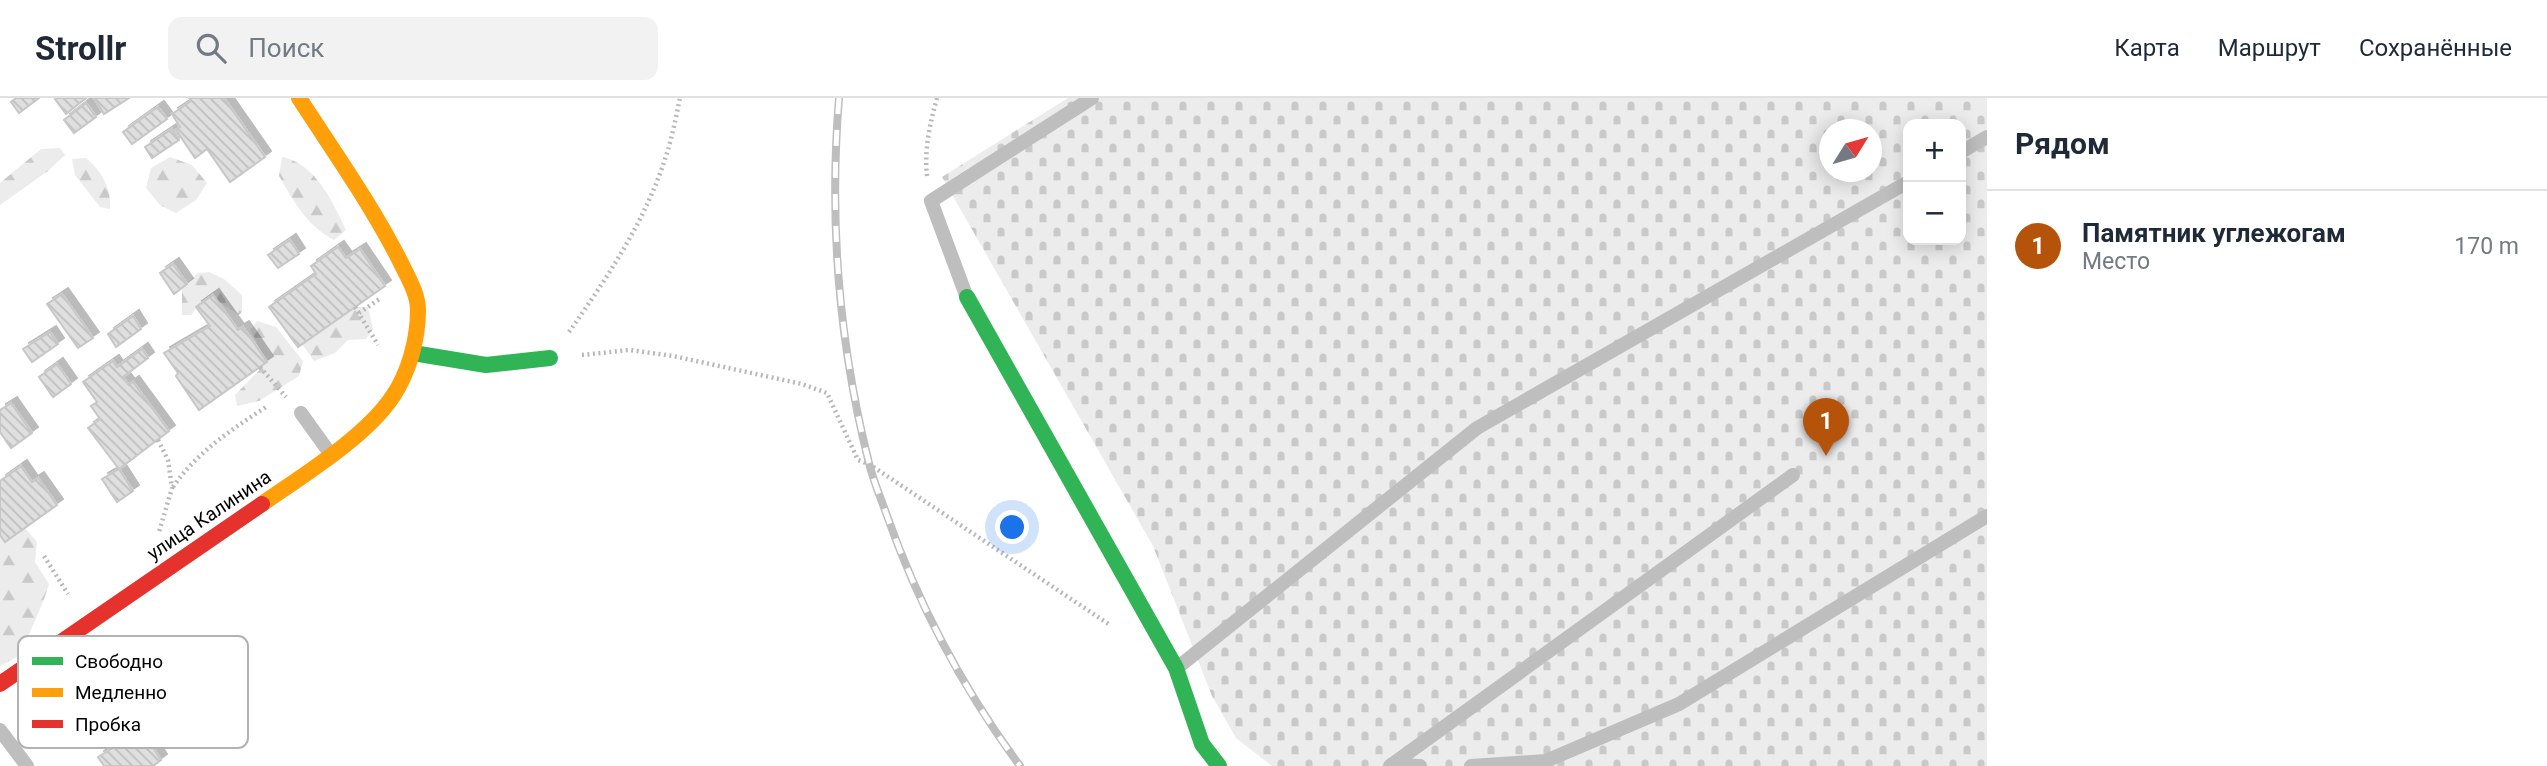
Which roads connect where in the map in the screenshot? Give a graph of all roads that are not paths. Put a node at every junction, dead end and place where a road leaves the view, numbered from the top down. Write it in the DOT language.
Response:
graph roads {
  1 [pos="299,98"];
  2 [pos="1092,98"];
  3 [pos="1987,137"];
  4 [pos="1966,149"];
  5 [pos="1903,185"];
  6 [pos="967,297"];
  7 [pos="413,353"];
  8 [pos="550,358"];
  9 [pos="301,413"];
  10 [pos="330,454"];
  11 [pos="1793,475"];
  12 [pos="1987,516"];
  13 [pos="69,636"];
  14 [pos="1176,668"];
  15 [pos="18,672"];
  16 [pos="0,684"];
  17 [pos="0,730"];
  18 [pos="27,766"];
  19 [pos="1219,766"];
  20 [pos="1390,766"];
  21 [pos="1420,766"];
  22 [pos="1471,766"];
  1 -- 7 [label="street, улица Калинина"];
  2 -- 6 [label="lane"];
  3 -- 4 [label="lane"];
  5 -- 14 [label="lane"];
  6 -- 14 [label="street"];
  7 -- 8 [label="street"];
  7 -- 10 [label="street, улица Калинина"];
  9 -- 10 [label="lane"];
  10 -- 13 [label="street, улица Калинина"];
  11 -- 20 [label="lane"];
  12 -- 22 [label="lane"];
  14 -- 19 [label="street"];
  15 -- 16 [label="street, улица Калинина"];
  17 -- 18 [label="lane"];
  20 -- 21 [label="lane"];
}
